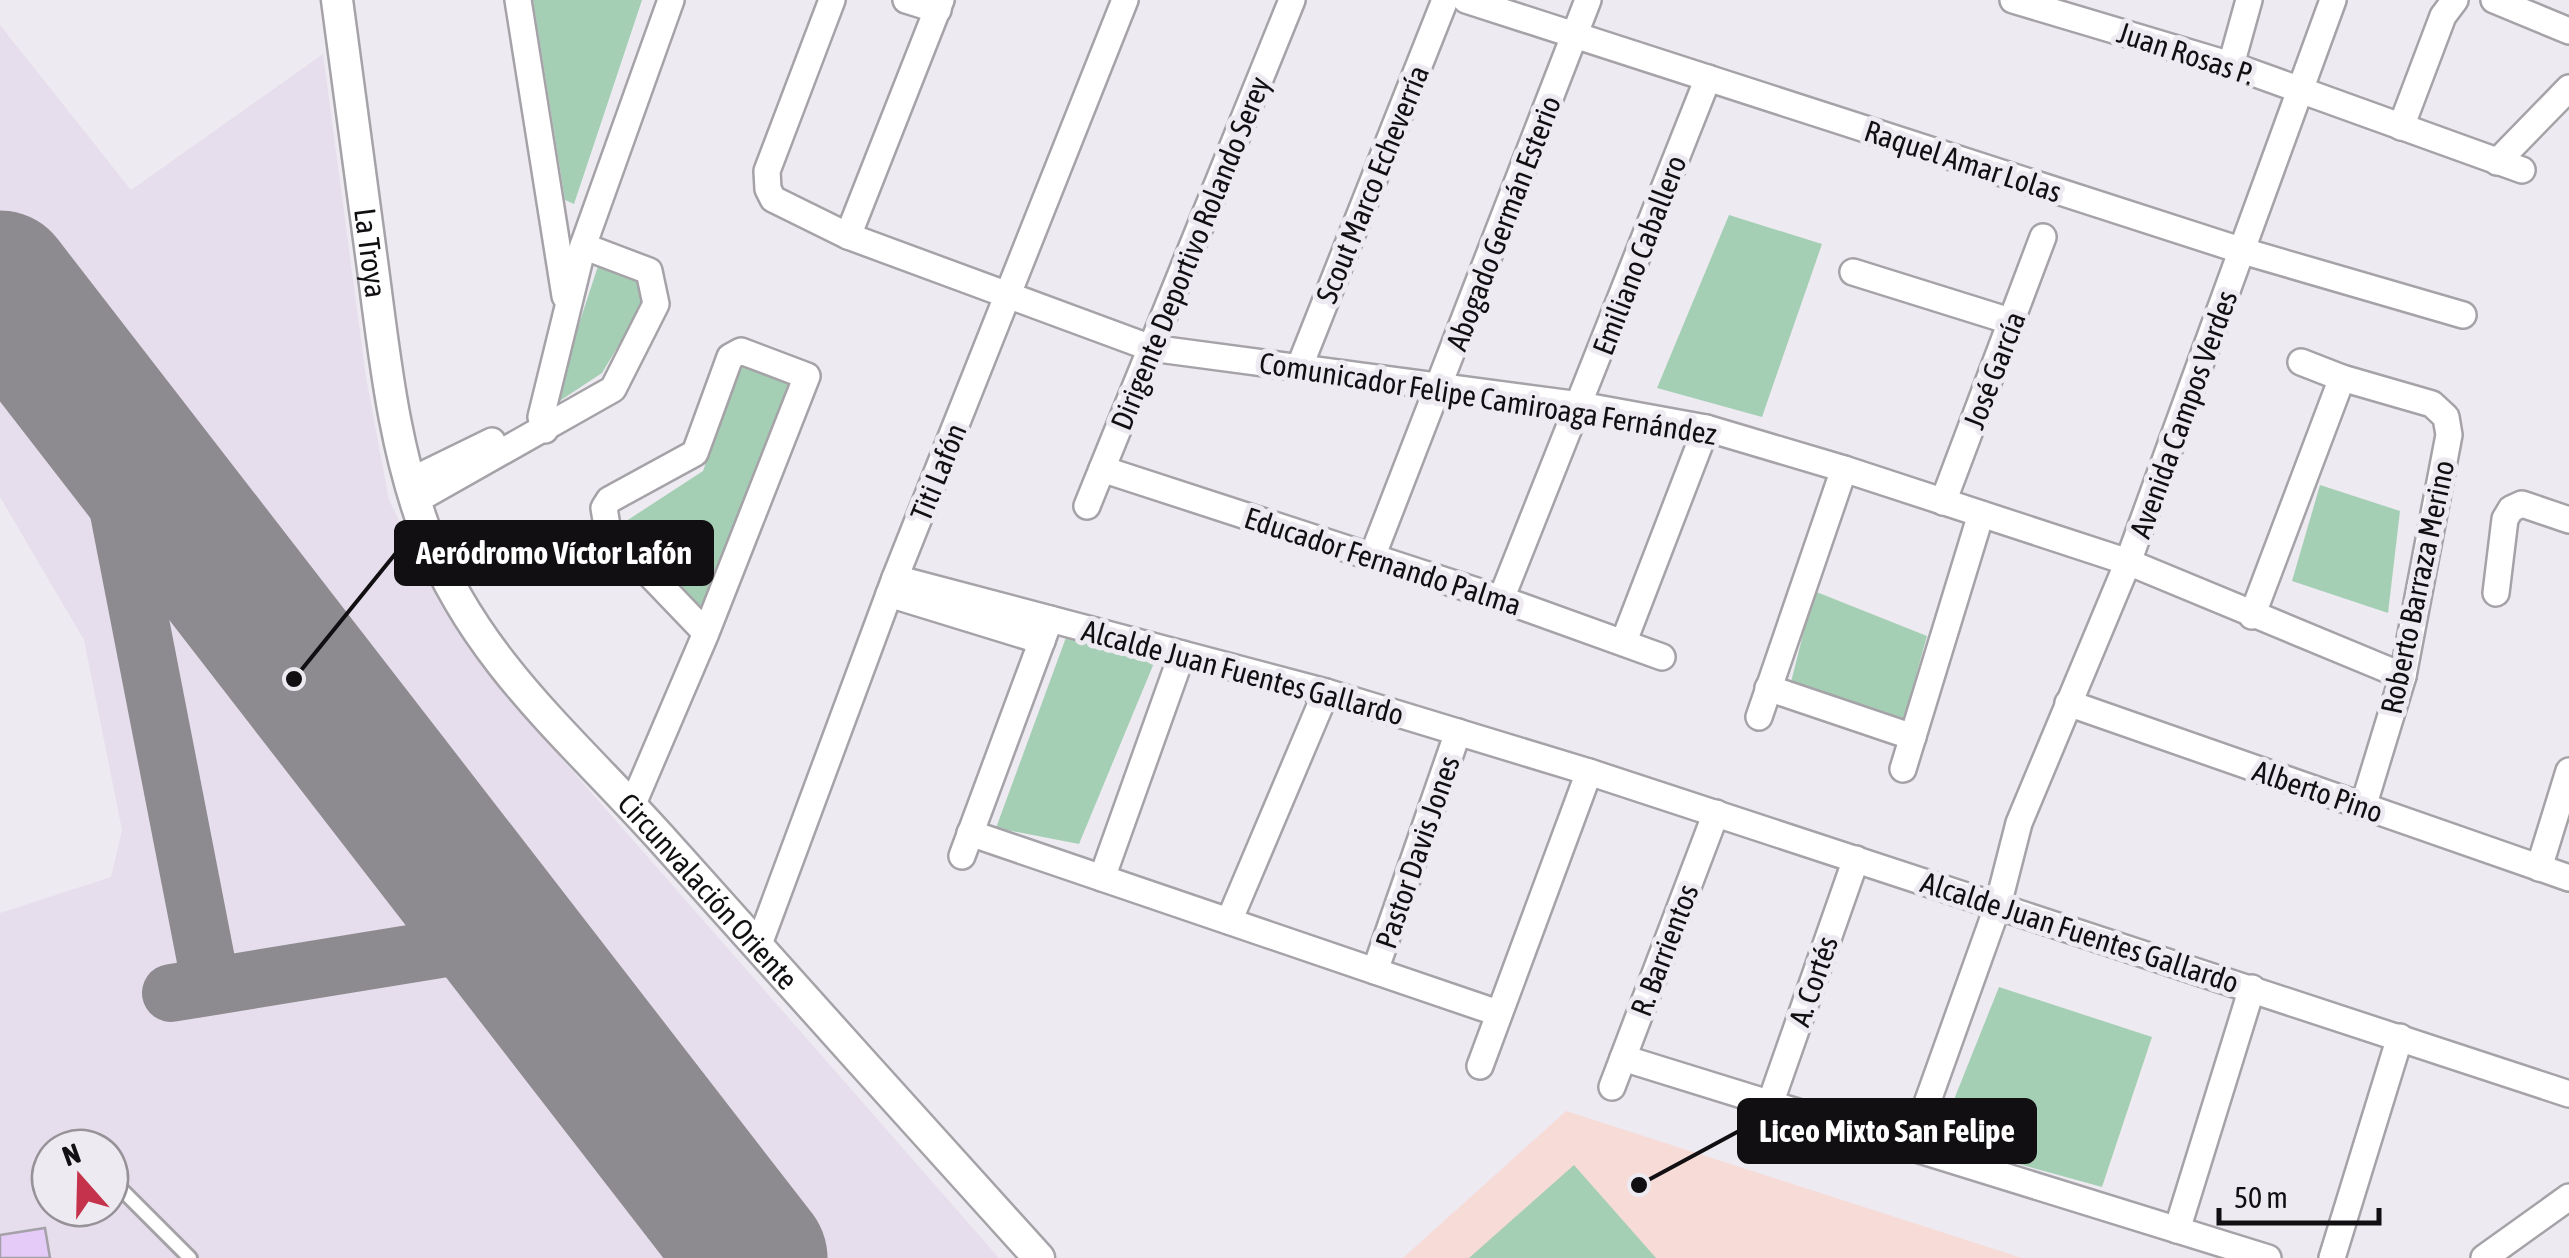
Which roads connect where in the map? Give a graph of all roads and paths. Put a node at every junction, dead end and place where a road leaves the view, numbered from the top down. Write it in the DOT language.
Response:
graph roads {
  1 [pos="337,0"];
  2 [pos="518,0"];
  3 [pos="671,0"];
  4 [pos="832,0"];
  5 [pos="906,0"];
  6 [pos="1124,0"];
  7 [pos="1292,0"];
  8 [pos="1445,0"];
  9 [pos="1466,0"];
  10 [pos="1588,0"];
  11 [pos="2014,0"];
  12 [pos="2249,0"];
  13 [pos="2333,0"];
  14 [pos="2455,0"];
  15 [pos="2494,0"];
  16 [pos="940,5"];
  17 [pos="2569,31"];
  18 [pos="1576,36"];
  19 [pos="2231,65"];
  20 [pos="1708,78"];
  21 [pos="2569,88"];
  22 [pos="2301,92"];
  23 [pos="2401,127"];
  24 [pos="2497,162"];
  25 [pos="2522,170"];
  26 [pos="848,236"];
  27 [pos="2044,237"];
  28 [pos="583,246"];
  29 [pos="2243,251"];
  30 [pos="1854,272"];
  31 [pos="1008,296"];
  32 [pos="567,310"];
  33 [pos="2463,315"];
  34 [pos="2013,322"];
  35 [pos="1151,348"];
  36 [pos="2301,362"];
  37 [pos="1299,368"];
  38 [pos="2342,378"];
  39 [pos="1440,387"];
  40 [pos="1580,405"];
  41 [pos="543,423"];
  42 [pos="1706,428"];
  43 [pos="1102,469"];
  44 [pos="1844,469"];
  45 [pos="412,492"];
  46 [pos="1943,502"];
  47 [pos="1087,506"];
  48 [pos="1981,514"];
  49 [pos="2569,520"];
  50 [pos="1372,556"];
  51 [pos="2128,562"];
  52 [pos="892,586"];
  53 [pos="2496,593"];
  54 [pos="1501,599"];
  55 [pos="2252,616"];
  56 [pos="1046,630"];
  57 [pos="706,633"];
  58 [pos="1624,642"];
  59 [pos="1182,654"];
  60 [pos="1662,656"];
  61 [pos="2403,676"];
  62 [pos="1768,688"];
  63 [pos="1326,692"];
  64 [pos="2068,703"];
  65 [pos="1758,717"];
  66 [pos="1458,732"];
  67 [pos="1913,737"];
  68 [pos="1903,769"];
  69 [pos="2569,771"];
  70 [pos="1589,772"];
  71 [pos="632,806"];
  72 [pos="2363,806"];
  73 [pos="1716,813"];
  74 [pos="1856,859"];
  75 [pos="2538,868"];
  76 [pos="1102,878"];
  77 [pos="2569,878"];
  78 [pos="1998,906"];
  79 [pos="1229,921"];
  80 [pos="758,946"];
  81 [pos="1375,971"];
  82 [pos="2252,988"];
  83 [pos="1498,1013"];
  84 [pos="2400,1036"];
  85 [pos="1622,1058"];
  86 [pos="1480,1066"];
  87 [pos="1612,1087"];
  88 [pos="2569,1094"];
  89 [pos="1770,1104"];
  90 [pos="1911,1148"];
  91 [pos="2569,1197"];
  92 [pos="130,1198"];
  93 [pos="2176,1230"];
  94 [pos="190,1258"];
  95 [pos="1039,1258"];
  96 [pos="2268,1258"];
  97 [pos="2332,1258"];
  98 [pos="2484,1258"];
  1 -- 45 [label="street, La Troya"];
  2 -- 32 [label="street"];
  3 -- 28 [label="street"];
  4 -- 26 [label="street, Comunicador Felipe Camiroaga Fernández"];
  5 -- 16 [label="street"];
  6 -- 31 [label="street, Titi Lafón"];
  7 -- 35 [label="street, Dirigente Deportivo Rolando Serey"];
  8 -- 37 [label="street, Scout Marco Echeverría"];
  9 -- 18 [label="street, Raquel Amar Lolas"];
  10 -- 18 [label="street, Abogado Germán Esterio"];
  11 -- 19 [label="street, Juan Rosas P."];
  12 -- 19 [label="street"];
  13 -- 22 [label="street, Avenida Campos Verdes"];
  14 -- 23 [label="street"];
  15 -- 17 [label="street"];
  16 -- 26 [label="street"];
  18 -- 20 [label="street, Raquel Amar Lolas"];
  18 -- 39 [label="street, Abogado Germán Esterio"];
  19 -- 22 [label="street, Juan Rosas P."];
  20 -- 29 [label="street, Raquel Amar Lolas"];
  20 -- 40 [label="street, Emiliano Caballero"];
  21 -- 24 [label="street"];
  22 -- 23 [label="street, Juan Rosas P."];
  22 -- 29 [label="street, Avenida Campos Verdes"];
  23 -- 24 [label="street, Juan Rosas P."];
  24 -- 25 [label="street, Juan Rosas P."];
  26 -- 31 [label="street, Comunicador Felipe Camiroaga Fernández"];
  27 -- 34 [label="street, José García"];
  28 -- 32 [label="street"];
  28 -- 41 [label="street"];
  29 -- 33 [label="street, Raquel Amar Lolas"];
  29 -- 51 [label="street, Avenida Campos Verdes"];
  30 -- 34 [label="street"];
  31 -- 35 [label="street, Comunicador Felipe Camiroaga Fernández"];
  31 -- 52 [label="street, Titi Lafón"];
  32 -- 41 [label="street"];
  34 -- 46 [label="street, José García"];
  35 -- 37 [label="street, Comunicador Felipe Camiroaga Fernández"];
  35 -- 43 [label="street, Dirigente Deportivo Rolando Serey"];
  36 -- 38 [label="street, Roberto Barraza Merino"];
  37 -- 39 [label="street, Comunicador Felipe Camiroaga Fernández"];
  38 -- 55 [label="street"];
  38 -- 61 [label="street, Roberto Barraza Merino"];
  39 -- 40 [label="street, Comunicador Felipe Camiroaga Fernández"];
  39 -- 50 [label="street, Abogado Germán Esterio"];
  40 -- 42 [label="street, Comunicador Felipe Camiroaga Fernández"];
  40 -- 54 [label="street, Emiliano Caballero"];
  41 -- 45 [label="street"];
  42 -- 44 [label="street, Comunicador Felipe Camiroaga Fernández"];
  42 -- 58 [label="street"];
  43 -- 47 [label="street, Dirigente Deportivo Rolando Serey"];
  43 -- 50 [label="street, Educador Fernando Palma"];
  44 -- 46 [label="street, Comunicador Felipe Camiroaga Fernández"];
  44 -- 62 [label="street"];
  45 -- 71 [label="street, Circunvalación Oriente"];
  46 -- 48 [label="street, Comunicador Felipe Camiroaga Fernández"];
  48 -- 51 [label="street, Comunicador Felipe Camiroaga Fernández"];
  48 -- 67 [label="street"];
  49 -- 53 [label="street"];
  50 -- 54 [label="street, Educador Fernando Palma"];
  51 -- 55 [label="street, Comunicador Felipe Camiroaga Fernández"];
  51 -- 64 [label="street, Avenida Campos Verdes"];
  52 -- 56 [label="street, Alcalde Juan Fuentes Gallardo"];
  52 -- 80 [label="street, Titi Lafón"];
  54 -- 58 [label="street, Educador Fernando Palma"];
  55 -- 61 [label="street, Comunicador Felipe Camiroaga Fernández"];
  56 -- 59 [label="street, Alcalde Juan Fuentes Gallardo"];
  56 -- 76 [label="street"];
  57 -- 57 [label="street"];
  57 -- 71 [label="street"];
  58 -- 60 [label="street, Educador Fernando Palma"];
  59 -- 63 [label="street, Alcalde Juan Fuentes Gallardo"];
  59 -- 76 [label="street"];
  61 -- 72 [label="street, Roberto Barraza Merino"];
  62 -- 65 [label="street"];
  62 -- 67 [label="street"];
  63 -- 66 [label="street, Alcalde Juan Fuentes Gallardo"];
  63 -- 79 [label="street"];
  64 -- 72 [label="street, Alberto Pino"];
  64 -- 78 [label="street, Avenida Campos Verdes"];
  66 -- 70 [label="street, Alcalde Juan Fuentes Gallardo"];
  66 -- 81 [label="street, Pastor Davis Jones"];
  67 -- 68 [label="street"];
  69 -- 75 [label="street"];
  70 -- 73 [label="street, Alcalde Juan Fuentes Gallardo"];
  70 -- 83 [label="street"];
  71 -- 80 [label="street, Circunvalación Oriente"];
  72 -- 75 [label="street, Alberto Pino"];
  73 -- 74 [label="street, Alcalde Juan Fuentes Gallardo"];
  73 -- 85 [label="street, R. Barrientos"];
  74 -- 78 [label="street, Alcalde Juan Fuentes Gallardo"];
  74 -- 89 [label="street, A. Cortés"];
  75 -- 77 [label="street, Alberto Pino"];
  76 -- 79 [label="street"];
  78 -- 82 [label="street, Alcalde Juan Fuentes Gallardo"];
  78 -- 90 [label="street, Avenida Campos Verdes"];
  79 -- 81 [label="street"];
  80 -- 95 [label="street, Circunvalación Oriente"];
  81 -- 83 [label="street"];
  82 -- 84 [label="street, Alcalde Juan Fuentes Gallardo"];
  82 -- 93 [label="street"];
  83 -- 86 [label="street"];
  84 -- 88 [label="street, Alcalde Juan Fuentes Gallardo"];
  84 -- 97 [label="street"];
  85 -- 87 [label="street, R. Barrientos"];
  85 -- 89 [label="street"];
  89 -- 90 [label="street"];
  90 -- 93 [label="street"];
  91 -- 98 [label="street"];
  92 -- 94 [label="lane"];
  93 -- 96 [label="street"];
}
